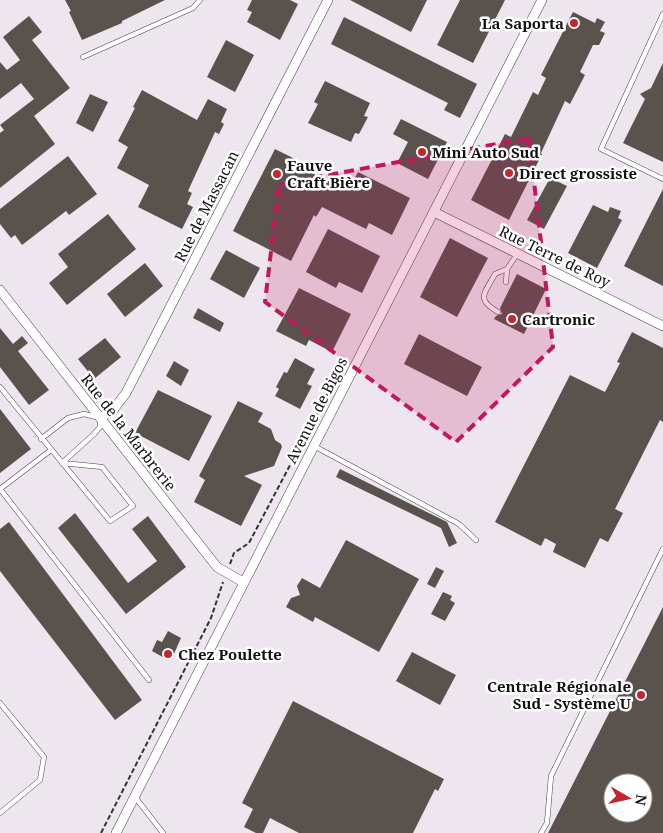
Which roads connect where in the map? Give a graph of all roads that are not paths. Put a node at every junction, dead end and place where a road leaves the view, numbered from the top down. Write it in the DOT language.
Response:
graph roads {
  1 [pos="200,0"];
  2 [pos="328,0"];
  3 [pos="542,0"];
  4 [pos="663,14"];
  5 [pos="83,57"];
  6 [pos="663,179"];
  7 [pos="434,212"];
  8 [pos="518,253"];
  9 [pos="508,269"];
  10 [pos="506,282"];
  11 [pos="0,290"];
  12 [pos="498,312"];
  13 [pos="663,326"];
  14 [pos="0,387"];
  15 [pos="100,418"];
  16 [pos="42,439"];
  17 [pos="314,446"];
  18 [pos="51,450"];
  19 [pos="62,463"];
  20 [pos="0,489"];
  21 [pos="476,540"];
  22 [pos="663,550"];
  23 [pos="243,582"];
  24 [pos="149,680"];
  25 [pos="0,703"];
  26 [pos="134,796"];
  27 [pos="0,813"];
  28 [pos="116,833"];
  29 [pos="163,833"];
  30 [pos="541,833"];
  1 -- 5 [label="lane"];
  2 -- 15 [label="street, Rue de Massacan"];
  3 -- 7 [label="street, Avenue de Bigos"];
  4 -- 6 [label="lane"];
  7 -- 8 [label="street, Rue Terre de Roy"];
  7 -- 17 [label="street, Avenue de Bigos"];
  8 -- 9 [label="lane"];
  8 -- 13 [label="street, Rue Terre de Roy"];
  9 -- 10 [label="lane"];
  9 -- 12 [label="lane"];
  11 -- 15 [label="street, Rue de la Marbrerie"];
  14 -- 16 [label="lane"];
  15 -- 16 [label="lane"];
  15 -- 19 [label="lane"];
  15 -- 23 [label="street, Rue de la Marbrerie"];
  16 -- 18 [label="lane"];
  17 -- 21 [label="lane"];
  17 -- 23 [label="street, Avenue de Bigos"];
  18 -- 19 [label="lane"];
  18 -- 20 [label="lane"];
  19 -- 19 [label="lane"];
  20 -- 24 [label="lane"];
  22 -- 30 [label="lane"];
  23 -- 26 [label="street, Avenue de Bigos"];
  25 -- 27 [label="lane"];
  26 -- 28 [label="street, Avenue de Bigos"];
  26 -- 29 [label="lane"];
}
